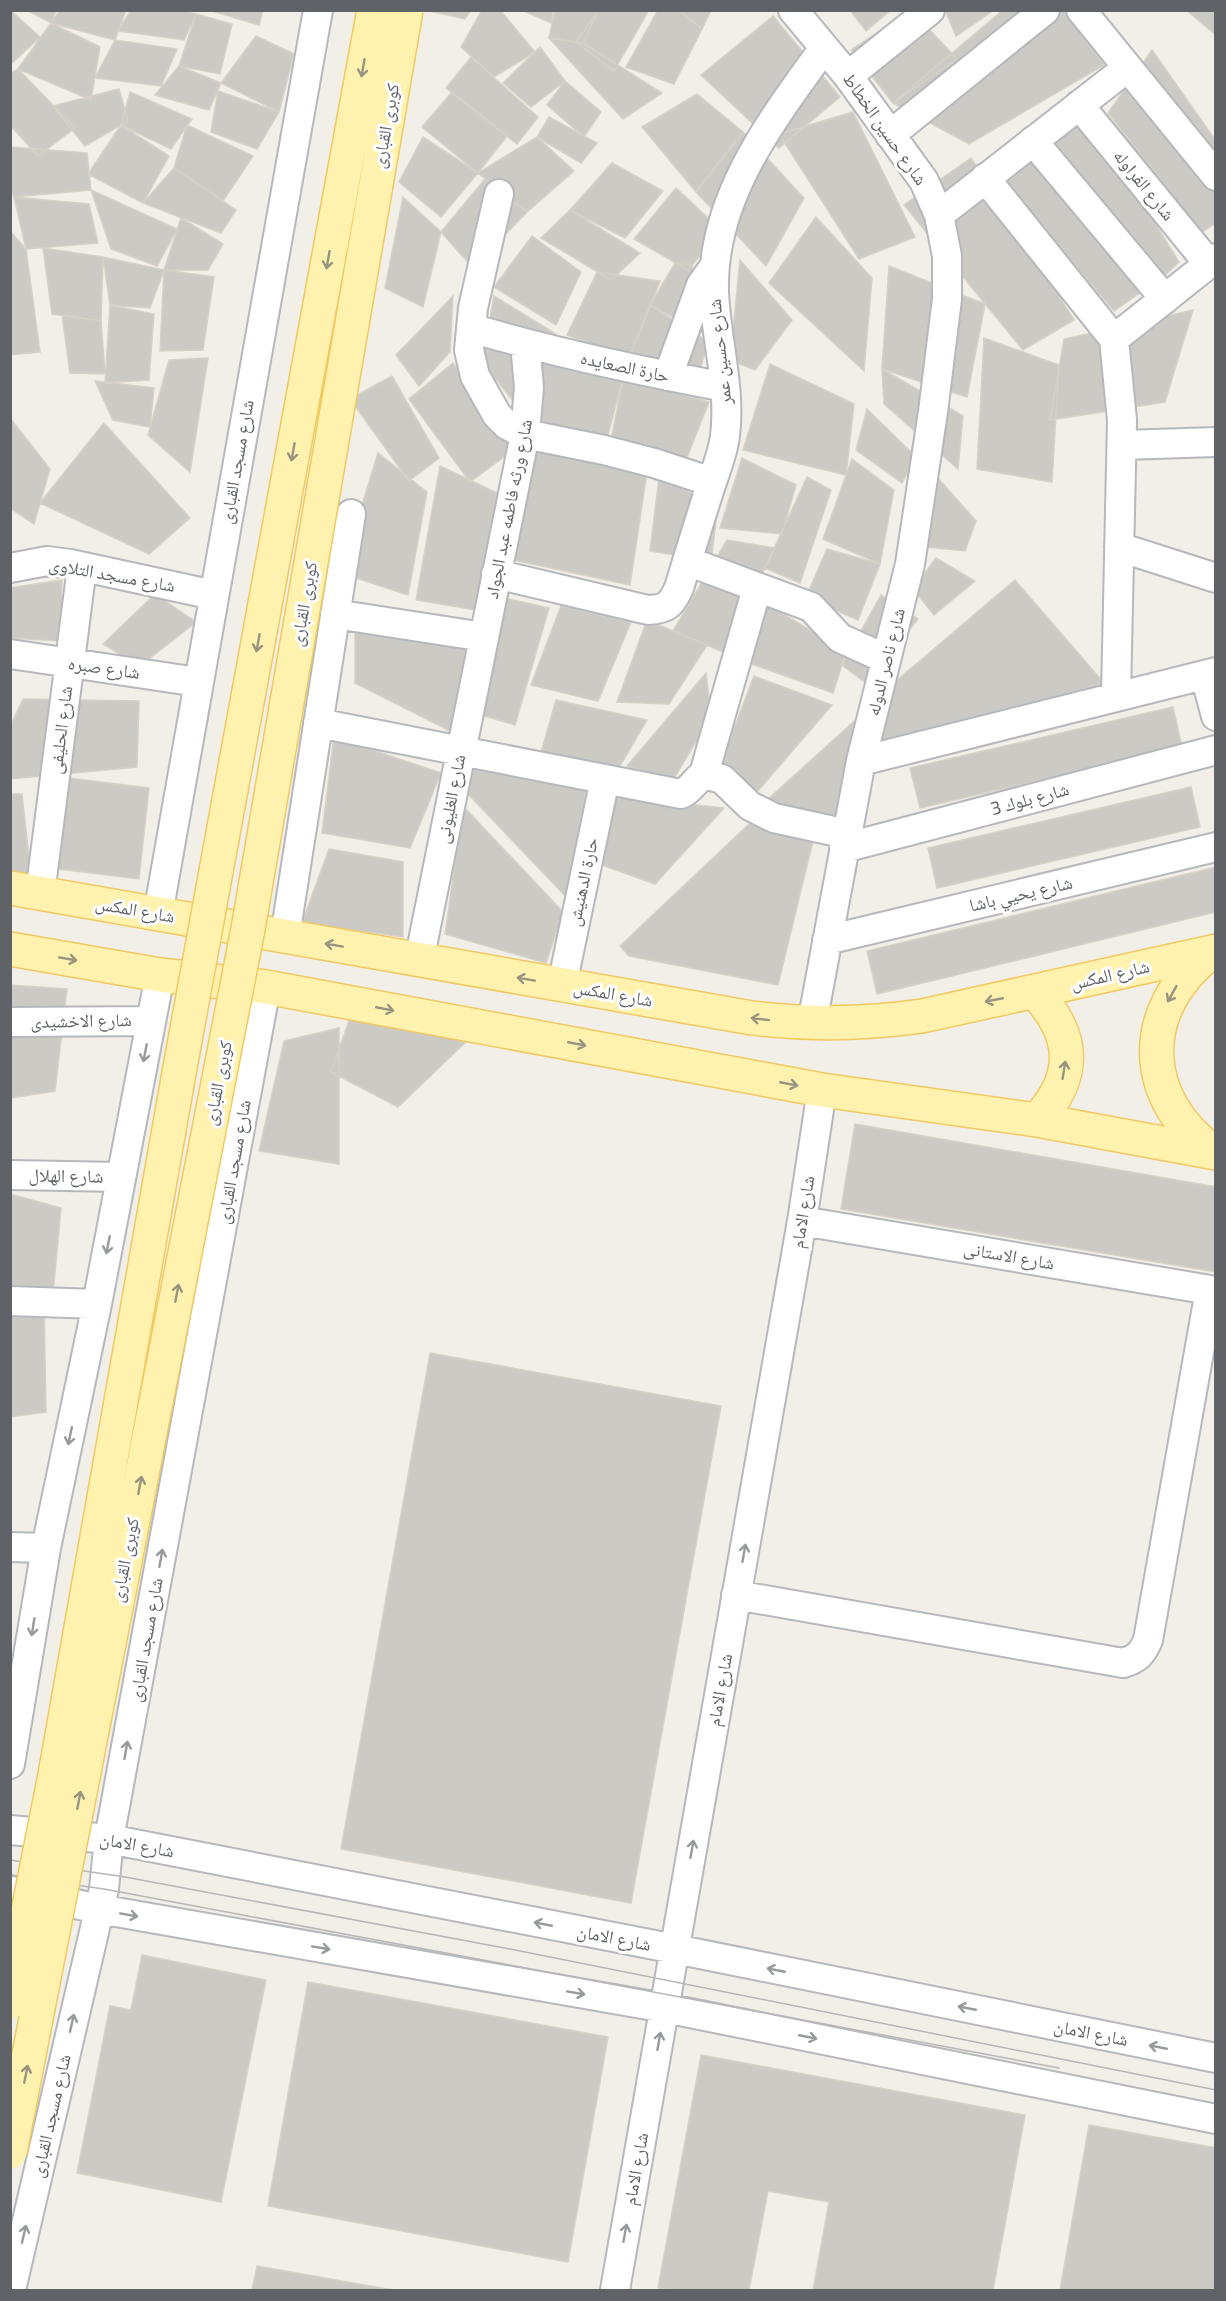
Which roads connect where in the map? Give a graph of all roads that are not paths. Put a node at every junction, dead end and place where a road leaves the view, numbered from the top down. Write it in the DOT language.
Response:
graph roads {
  1 [pos="318,10"];
  2 [pos="374,10"];
  3 [pos="406,10"];
  4 [pos="793,10"];
  5 [pos="930,10"];
  6 [pos="1045,10"];
  7 [pos="1081,10"];
  8 [pos="824,48"];
  9 [pos="1127,68"];
  10 [pos="848,76"];
  11 [pos="1079,105"];
  12 [pos="890,135"];
  13 [pos="1033,141"];
  14 [pos="1215,176"];
  15 [pos="985,178"];
  16 [pos="500,194"];
  17 [pos="939,215"];
  18 [pos="1212,261"];
  19 [pos="714,267"];
  20 [pos="947,299"];
  21 [pos="1165,299"];
  22 [pos="471,328"];
  23 [pos="1114,339"];
  24 [pos="525,344"];
  25 [pos="668,376"];
  26 [pos="725,387"];
  27 [pos="525,434"];
  28 [pos="1215,442"];
  29 [pos="1122,445"];
  30 [pos="712,482"];
  31 [pos="351,514"];
  32 [pos="1119,547"];
  33 [pos="687,561"];
  34 [pos="82,567"];
  35 [pos="10,568"];
  36 [pos="496,574"];
  37 [pos="1215,578"];
  38 [pos="757,588"];
  39 [pos="214,595"];
  40 [pos="335,614"];
  41 [pos="484,637"];
  42 [pos="10,654"];
  43 [pos="886,658"];
  44 [pos="70,663"];
  45 [pos="1210,674"];
  46 [pos="198,682"];
  47 [pos="1116,696"];
  48 [pos="1215,716"];
  49 [pos="318,723"];
  50 [pos="1215,750"];
  51 [pos="461,751"];
  52 [pos="861,761"];
  53 [pos="704,774"];
  54 [pos="605,779"];
  55 [pos="846,841"];
  56 [pos="1215,847"];
  57 [pos="25,891"];
  58 [pos="158,914"];
  59 [pos="285,936"];
  60 [pos="827,940"];
  61 [pos="10,949"];
  62 [pos="1214,951"];
  63 [pos="419,961"];
  64 [pos="160,975"];
  65 [pos="562,985"];
  66 [pos="266,987"];
  67 [pos="1035,992"];
  68 [pos="152,1021"];
  69 [pos="10,1022"];
  70 [pos="812,1023"];
  71 [pos="822,1090"];
  72 [pos="1037,1120"];
  73 [pos="1215,1153"];
  74 [pos="10,1175"];
  75 [pos="121,1177"];
  76 [pos="802,1221"];
  77 [pos="1213,1291"];
  78 [pos="10,1301"];
  79 [pos="97,1304"];
  80 [pos="10,1547"];
  81 [pos="46,1548"];
  82 [pos="736,1594"];
  83 [pos="10,1764"];
  84 [pos="10,1830"];
  85 [pos="109,1839"];
  86 [pos="10,1890"];
  87 [pos="99,1909"];
  88 [pos="675,1949"];
  89 [pos="10,2002"];
  90 [pos="665,2008"];
  91 [pos="1215,2058"];
  92 [pos="1215,2119"];
  93 [pos="10,2152"];
  94 [pos="11,2290"];
  95 [pos="615,2290"];
  1 -- 39 [label="street, شارع مسجد القبارى"];
  2 -- 89 [label="main road, كوبرى القبارى, one-way, bridge"];
  93 -- 3 [label="main road, كوبرى القبارى, one-way, bridge"];
  4 -- 8 [label="street, شارع حسين الخطاط"];
  5 -- 10 [label="street"];
  6 -- 12 [label="street"];
  7 -- 9 [label="street"];
  8 -- 10 [label="street, شارع حسين الخطاط"];
  8 -- 19 [label="street, شارع حسين عمر"];
  9 -- 11 [label="street"];
  9 -- 14 [label="street"];
  10 -- 12 [label="street, شارع حسين الخطاط"];
  11 -- 13 [label="street"];
  11 -- 18 [label="street, شارع الفراوله"];
  12 -- 17 [label="street, شارع حسين الخطاط"];
  13 -- 15 [label="street"];
  13 -- 21 [label="street"];
  15 -- 17 [label="street"];
  15 -- 23 [label="street"];
  16 -- 22 [label="street"];
  17 -- 20 [label="street, شارع حسين الخطاط"];
  18 -- 21 [label="street"];
  19 -- 25 [label="street"];
  19 -- 26 [label="street, شارع حسين عمر"];
  20 -- 43 [label="street, شارع ناصر الدوله"];
  21 -- 23 [label="street"];
  22 -- 24 [label="street, حارة الصعايده"];
  22 -- 27 [label="street"];
  23 -- 29 [label="street"];
  24 -- 25 [label="street, حارة الصعايده"];
  24 -- 27 [label="street, شارع ورثه فاطمه عبد الجواد"];
  25 -- 26 [label="street, حارة الصعايده"];
  26 -- 30 [label="street, شارع حسين عمر"];
  27 -- 30 [label="street"];
  27 -- 36 [label="street, شارع ورثه فاطمه عبد الجواد"];
  28 -- 29 [label="street"];
  29 -- 32 [label="street"];
  30 -- 33 [label="street, شارع حسين عمر"];
  31 -- 40 [label="street"];
  32 -- 37 [label="street"];
  32 -- 47 [label="street"];
  33 -- 36 [label="street, شارع حسين عمر"];
  33 -- 38 [label="street"];
  34 -- 35 [label="street, شارع مسجد التلاوى"];
  34 -- 39 [label="street, شارع مسجد التلاوى"];
  34 -- 44 [label="street, شارع الحليفى"];
  36 -- 41 [label="street, شارع ورثه فاطمه عبد الجواد"];
  38 -- 43 [label="street"];
  38 -- 53 [label="street"];
  39 -- 46 [label="street, شارع مسجد القبارى"];
  40 -- 41 [label="street"];
  40 -- 49 [label="street"];
  41 -- 51 [label="street, شارع الغليونى"];
  42 -- 44 [label="street, شارع صبره"];
  43 -- 52 [label="street, شارع ناصر الدوله"];
  44 -- 46 [label="street, شارع صبره"];
  44 -- 57 [label="street, شارع الحليفى"];
  45 -- 47 [label="street"];
  45 -- 48 [label="street"];
  46 -- 58 [label="street, شارع مسجد القبارى"];
  47 -- 52 [label="street"];
  49 -- 51 [label="street"];
  49 -- 59 [label="street"];
  50 -- 55 [label="street, شارع بلوك 3"];
  51 -- 54 [label="street"];
  51 -- 63 [label="street, شارع الغليونى"];
  52 -- 55 [label="street, شارع ناصر الدوله"];
  53 -- 54 [label="street"];
  53 -- 55 [label="street"];
  54 -- 65 [label="street, حارة الدهنيش"];
  55 -- 60 [label="street, شارع ناصر الدوله"];
  56 -- 60 [label="street, شارع يحيي باشا"];
  57 -- 58 [label="main road, شارع المكس"];
  58 -- 59 [label="main road, شارع المكس"];
  63 -- 59 [label="main road, شارع المكس, one-way"];
  60 -- 70 [label="street, شارع ناصر الدوله"];
  61 -- 64 [label="main road, one-way"];
  62 -- 67 [label="main road, شارع المكس"];
  62 -- 73 [label="main road, one-way"];
  65 -- 63 [label="main road, شارع المكس, one-way"];
  64 -- 66 [label="main road"];
  64 -- 68 [label="street"];
  70 -- 65 [label="main road, شارع المكس, one-way"];
  66 -- 71 [label="main road, one-way"];
  85 -- 66 [label="street, شارع مسجد القبارى, one-way"];
  67 -- 70 [label="main road, شارع المكس, one-way"];
  72 -- 67 [label="main road, one-way"];
  68 -- 69 [label="street, شارع الاخشيدى"];
  68 -- 75 [label="street, one-way"];
  71 -- 72 [label="main road"];
  71 -- 76 [label="street, شارع الامام"];
  72 -- 73 [label="main road"];
  74 -- 75 [label="street, شارع الهلال"];
  75 -- 79 [label="street, one-way"];
  76 -- 77 [label="street, شارع الاستانى"];
  82 -- 76 [label="street, شارع الامام, one-way"];
  77 -- 82 [label="street"];
  78 -- 79 [label="street"];
  79 -- 81 [label="street, one-way"];
  80 -- 81 [label="street"];
  81 -- 83 [label="street, one-way"];
  88 -- 82 [label="street, شارع الامام, one-way"];
  84 -- 85 [label="street, شارع الامان"];
  85 -- 87 [label="street, شارع مسجد القبارى"];
  88 -- 85 [label="street, شارع الامان, one-way"];
  86 -- 87 [label="street"];
  87 -- 90 [label="street, one-way"];
  94 -- 87 [label="street, شارع مسجد القبارى, one-way"];
  88 -- 90 [label="street, شارع الامام"];
  91 -- 88 [label="street, شارع الامان, one-way"];
  90 -- 92 [label="street, one-way"];
  95 -- 90 [label="street, شارع الامام, one-way"];
}
